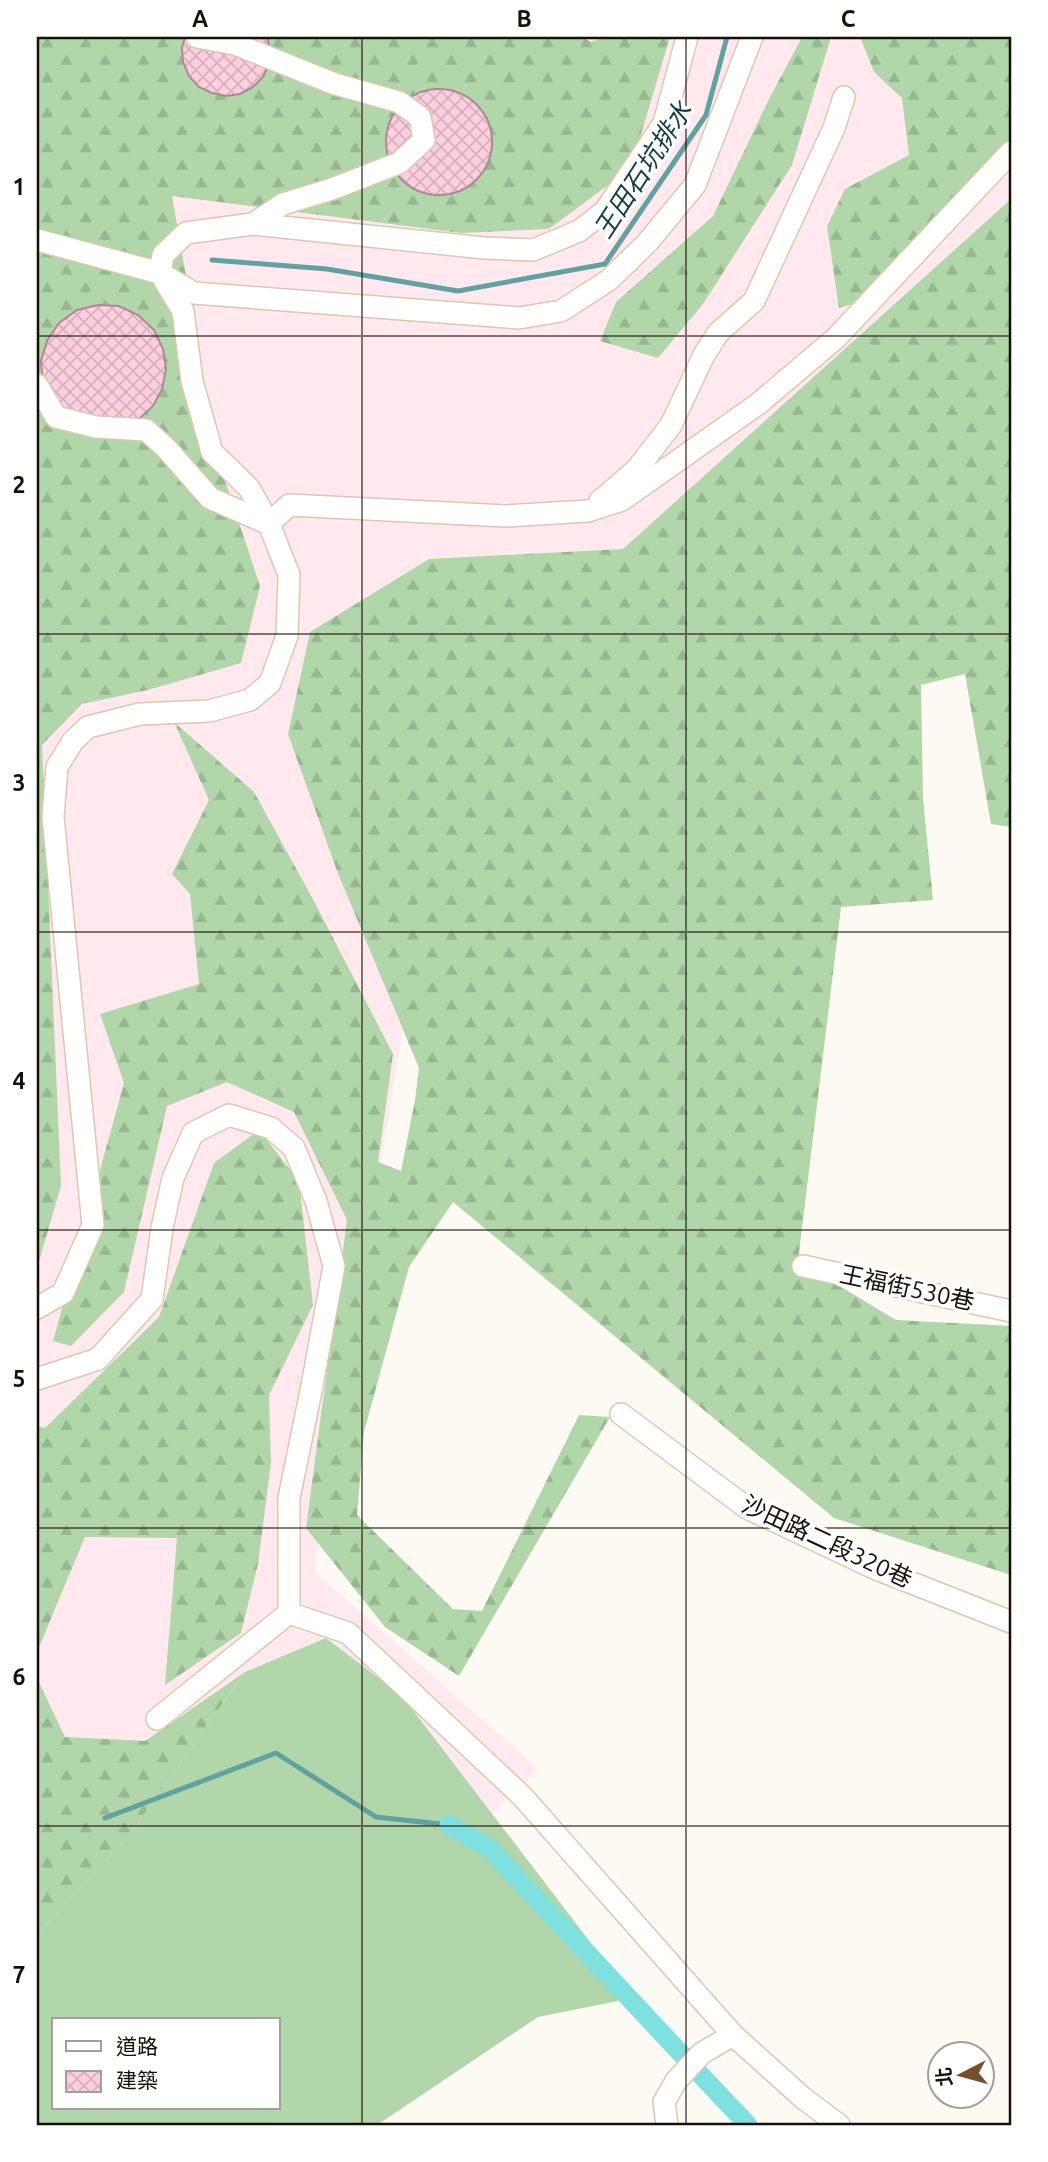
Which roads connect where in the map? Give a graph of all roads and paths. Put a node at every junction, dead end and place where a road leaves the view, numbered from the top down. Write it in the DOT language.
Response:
graph roads {
  1 [pos="197,37"];
  2 [pos="687,37"];
  3 [pos="752,37"];
  4 [pos="844,97"];
  5 [pos="1011,152"];
  6 [pos="253,224"];
  7 [pos="37,240"];
  8 [pos="160,273"];
  9 [pos="37,385"];
  10 [pos="588,511"];
  11 [pos="269,524"];
  12 [pos="803,1266"];
  13 [pos="37,1308"];
  14 [pos="1011,1311"];
  15 [pos="37,1379"];
  16 [pos="621,1414"];
  17 [pos="289,1613"];
  18 [pos="1011,1622"];
  19 [pos="157,1719"];
  20 [pos="733,2035"];
  21 [pos="667,2125"];
  22 [pos="839,2125"];
  1 -- 6 [label="street"];
  2 -- 6 [label="street"];
  3 -- 8 [label="street"];
  4 -- 10 [label="street"];
  5 -- 10 [label="street"];
  6 -- 8 [label="street"];
  7 -- 8 [label="street"];
  8 -- 11 [label="street"];
  9 -- 11 [label="street"];
  10 -- 11 [label="street"];
  11 -- 13 [label="street"];
  12 -- 14 [label="street, 王福街530巷"];
  15 -- 17 [label="street"];
  16 -- 18 [label="street, 沙田路二段320巷"];
  17 -- 19 [label="street"];
  17 -- 20 [label="street"];
  20 -- 21 [label="street"];
  20 -- 22 [label="street"];
}
